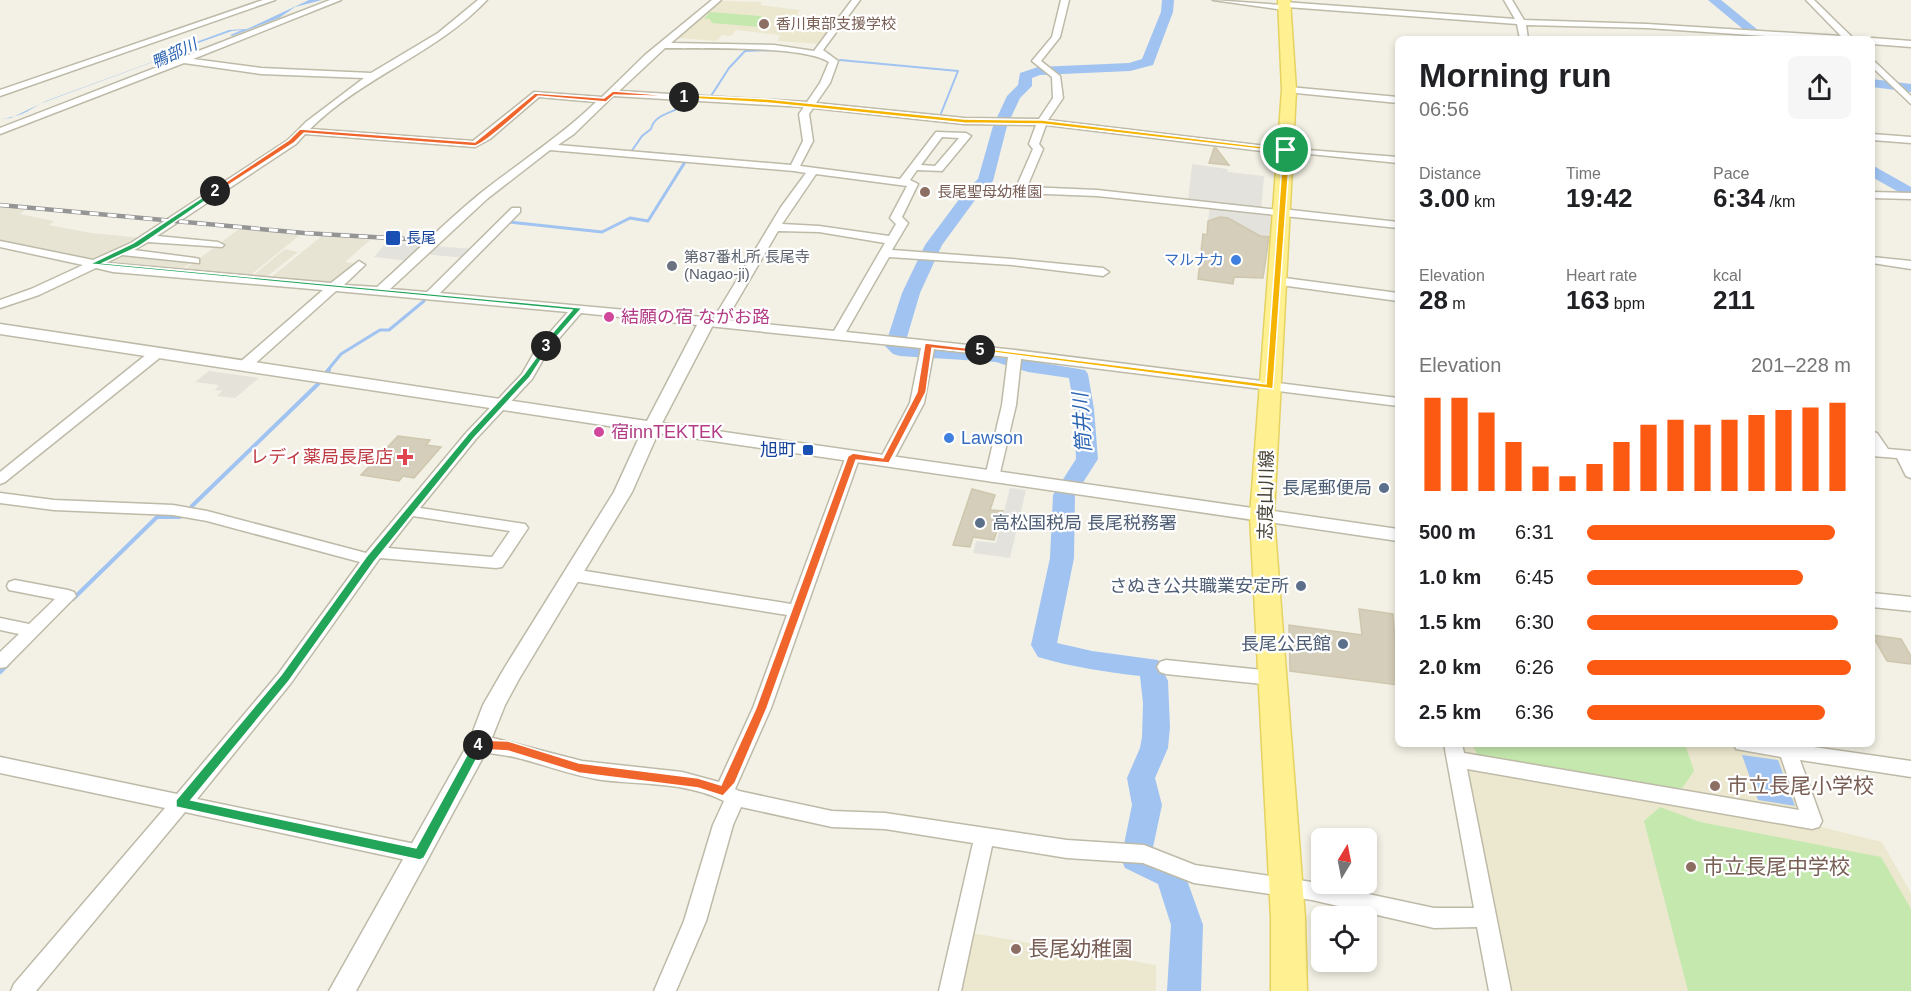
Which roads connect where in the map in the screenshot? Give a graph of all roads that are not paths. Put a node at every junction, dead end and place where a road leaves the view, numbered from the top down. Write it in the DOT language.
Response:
graph roads {
  1 [pos="270,0"];
  2 [pos="337,0"];
  3 [pos="483,0"];
  4 [pos="717,0"];
  5 [pos="856,0"];
  6 [pos="1065,0"];
  7 [pos="1217,0"];
  8 [pos="1508,0"];
  9 [pos="1810,0"];
  10 [pos="1284,4"];
  11 [pos="1521,22"];
  12 [pos="1523,36"];
  13 [pos="1806,36"];
  14 [pos="1847,36"];
  15 [pos="1875,41"];
  16 [pos="1911,44"];
  17 [pos="664,45"];
  18 [pos="821,54"];
  19 [pos="183,60"];
  20 [pos="1875,65"];
  21 [pos="373,76"];
  22 [pos="1289,90"];
  23 [pos="0,93"];
  24 [pos="609,96"];
  25 [pos="1395,100"];
  26 [pos="1911,101"];
  27 [pos="810,105"];
  28 [pos="1042,122"];
  29 [pos="0,131"];
  30 [pos="302,131"];
  31 [pos="1875,137"];
  32 [pos="1911,140"];
  33 [pos="548,147"];
  34 [pos="1286,150"];
  35 [pos="1395,160"];
  36 [pos="912,167"];
  37 [pos="794,168"];
  38 [pos="813,171"];
  39 [pos="903,182"];
  40 [pos="1875,195"];
  41 [pos="1910,196"];
  42 [pos="516,210"];
  43 [pos="1282,213"];
  44 [pos="1395,225"];
  45 [pos="774,228"];
  46 [pos="146,238"];
  47 [pos="891,240"];
  48 [pos="193,242"];
  49 [pos="0,244"];
  50 [pos="218,244"];
  51 [pos="122,252"];
  52 [pos="882,253"];
  53 [pos="172,258"];
  54 [pos="1875,260"];
  55 [pos="195,261"];
  56 [pos="94,264"];
  57 [pos="1911,264"];
  58 [pos="359,265"];
  59 [pos="1103,272"];
  60 [pos="1276,281"];
  61 [pos="334,288"];
  62 [pos="379,292"];
  63 [pos="430,296"];
  64 [pos="1395,297"];
  65 [pos="0,304"];
  66 [pos="578,308"];
  67 [pos="711,323"];
  68 [pos="0,329"];
  69 [pos="837,336"];
  70 [pos="927,350"];
  71 [pos="157,352"];
  72 [pos="1014,358"];
  73 [pos="244,366"];
  74 [pos="1270,387"];
  75 [pos="1395,402"];
  76 [pos="501,404"];
  77 [pos="652,427"];
  78 [pos="1878,452"];
  79 [pos="1906,455"];
  80 [pos="853,456"];
  81 [pos="886,461"];
  82 [pos="1911,473"];
  83 [pos="992,477"];
  84 [pos="0,479"];
  85 [pos="0,498"];
  86 [pos="410,511"];
  87 [pos="1262,516"];
  88 [pos="1395,536"];
  89 [pos="373,556"];
  90 [pos="573,574"];
  91 [pos="15,586"];
  92 [pos="1875,600"];
  93 [pos="1911,604"];
  94 [pos="795,610"];
  95 [pos="0,624"];
  96 [pos="31,630"];
  97 [pos="0,662"];
  98 [pos="1166,667"];
  99 [pos="1273,678"];
  100 [pos="479,744"];
  101 [pos="1762,747"];
  102 [pos="1788,751"];
  103 [pos="1455,752"];
  104 [pos="0,765"];
  105 [pos="1911,769"];
  106 [pos="729,794"];
  107 [pos="180,803"];
  108 [pos="984,837"];
  109 [pos="420,854"];
  110 [pos="1287,888"];
  111 [pos="1487,918"];
  112 [pos="22,991"];
  113 [pos="342,991"];
  114 [pos="665,991"];
  115 [pos="950,991"];
  116 [pos="1289,991"];
  117 [pos="1500,991"];
  1 -- 23 [label="street"];
  2 -- 19 [label="street"];
  3 -- 21 [label="street"];
  4 -- 17 [label="street"];
  5 -- 18 [label="street"];
  6 -- 28 [label="street"];
  7 -- 10 [label="street"];
  8 -- 11 [label="street"];
  9 -- 14 [label="street"];
  10 -- 11 [label="street"];
  10 -- 22 [label="main road, 志度山川線"];
  11 -- 12 [label="street"];
  11 -- 13 [label="street"];
  15 -- 16 [label="street"];
  17 -- 18 [label="street"];
  17 -- 24 [label="street"];
  18 -- 27 [label="street"];
  19 -- 21 [label="street"];
  19 -- 29 [label="street"];
  20 -- 26 [label="street"];
  21 -- 30 [label="street"];
  22 -- 25 [label="street"];
  22 -- 34 [label="main road, 志度山川線"];
  24 -- 27 [label="street"];
  24 -- 30 [label="street"];
  24 -- 33 [label="street"];
  27 -- 28 [label="street"];
  27 -- 37 [label="street"];
  28 -- 34 [label="street"];
  28 -- 43 [label="street"];
  30 -- 46 [label="street"];
  31 -- 32 [label="street"];
  33 -- 37 [label="street"];
  33 -- 62 [label="street"];
  34 -- 35 [label="street"];
  34 -- 43 [label="main road, 志度山川線"];
  36 -- 36 [label="street"];
  36 -- 39 [label="street"];
  37 -- 38 [label="street"];
  38 -- 39 [label="street"];
  38 -- 45 [label="street"];
  39 -- 47 [label="street"];
  40 -- 41 [label="street"];
  42 -- 63 [label="street"];
  43 -- 44 [label="street"];
  43 -- 60 [label="main road, 志度山川線"];
  45 -- 47 [label="street"];
  45 -- 67 [label="street"];
  46 -- 48 [label="street"];
  46 -- 51 [label="street"];
  47 -- 52 [label="street"];
  48 -- 50 [label="street"];
  48 -- 53 [label="street"];
  49 -- 56 [label="street"];
  51 -- 53 [label="street"];
  51 -- 56 [label="street"];
  52 -- 59 [label="street"];
  52 -- 69 [label="street"];
  53 -- 55 [label="street"];
  54 -- 57 [label="street"];
  56 -- 61 [label="street"];
  56 -- 65 [label="street"];
  58 -- 61 [label="street"];
  60 -- 64 [label="street"];
  60 -- 74 [label="main road, 志度山川線"];
  61 -- 62 [label="street"];
  61 -- 73 [label="street"];
  62 -- 63 [label="street"];
  63 -- 66 [label="street"];
  66 -- 67 [label="street"];
  66 -- 76 [label="street"];
  67 -- 69 [label="street"];
  67 -- 77 [label="street"];
  68 -- 71 [label="street"];
  69 -- 70 [label="street"];
  70 -- 72 [label="street"];
  70 -- 81 [label="street"];
  71 -- 73 [label="street"];
  71 -- 84 [label="street"];
  72 -- 74 [label="street"];
  72 -- 83 [label="street"];
  73 -- 76 [label="street"];
  74 -- 75 [label="street"];
  74 -- 87 [label="main road, 志度山川線"];
  76 -- 77 [label="street"];
  76 -- 86 [label="street"];
  77 -- 80 [label="street"];
  77 -- 90 [label="street"];
  78 -- 79 [label="street"];
  79 -- 82 [label="street"];
  80 -- 81 [label="street"];
  80 -- 94 [label="street"];
  81 -- 83 [label="street"];
  83 -- 87 [label="street"];
  85 -- 89 [label="street"];
  86 -- 89 [label="street"];
  86 -- 89 [label="street"];
  87 -- 88 [label="street"];
  87 -- 99 [label="main road, 志度山川線"];
  89 -- 107 [label="street"];
  90 -- 94 [label="street"];
  90 -- 100 [label="street"];
  91 -- 96 [label="street"];
  92 -- 93 [label="street"];
  94 -- 106 [label="street"];
  95 -- 96 [label="street"];
  96 -- 97 [label="street"];
  98 -- 99 [label="street"];
  99 -- 110 [label="main road, 志度山川線"];
  100 -- 106 [label="street"];
  100 -- 109 [label="street"];
  101 -- 102 [label="street"];
  102 -- 103 [label="street"];
  102 -- 105 [label="street"];
  103 -- 111 [label="street"];
  104 -- 107 [label="street"];
  106 -- 108 [label="street"];
  106 -- 114 [label="street"];
  107 -- 109 [label="street"];
  107 -- 112 [label="street"];
  108 -- 110 [label="street"];
  108 -- 115 [label="street"];
  109 -- 113 [label="street"];
  110 -- 111 [label="street"];
  110 -- 116 [label="main road, 志度山川線"];
  111 -- 117 [label="street"];
}
